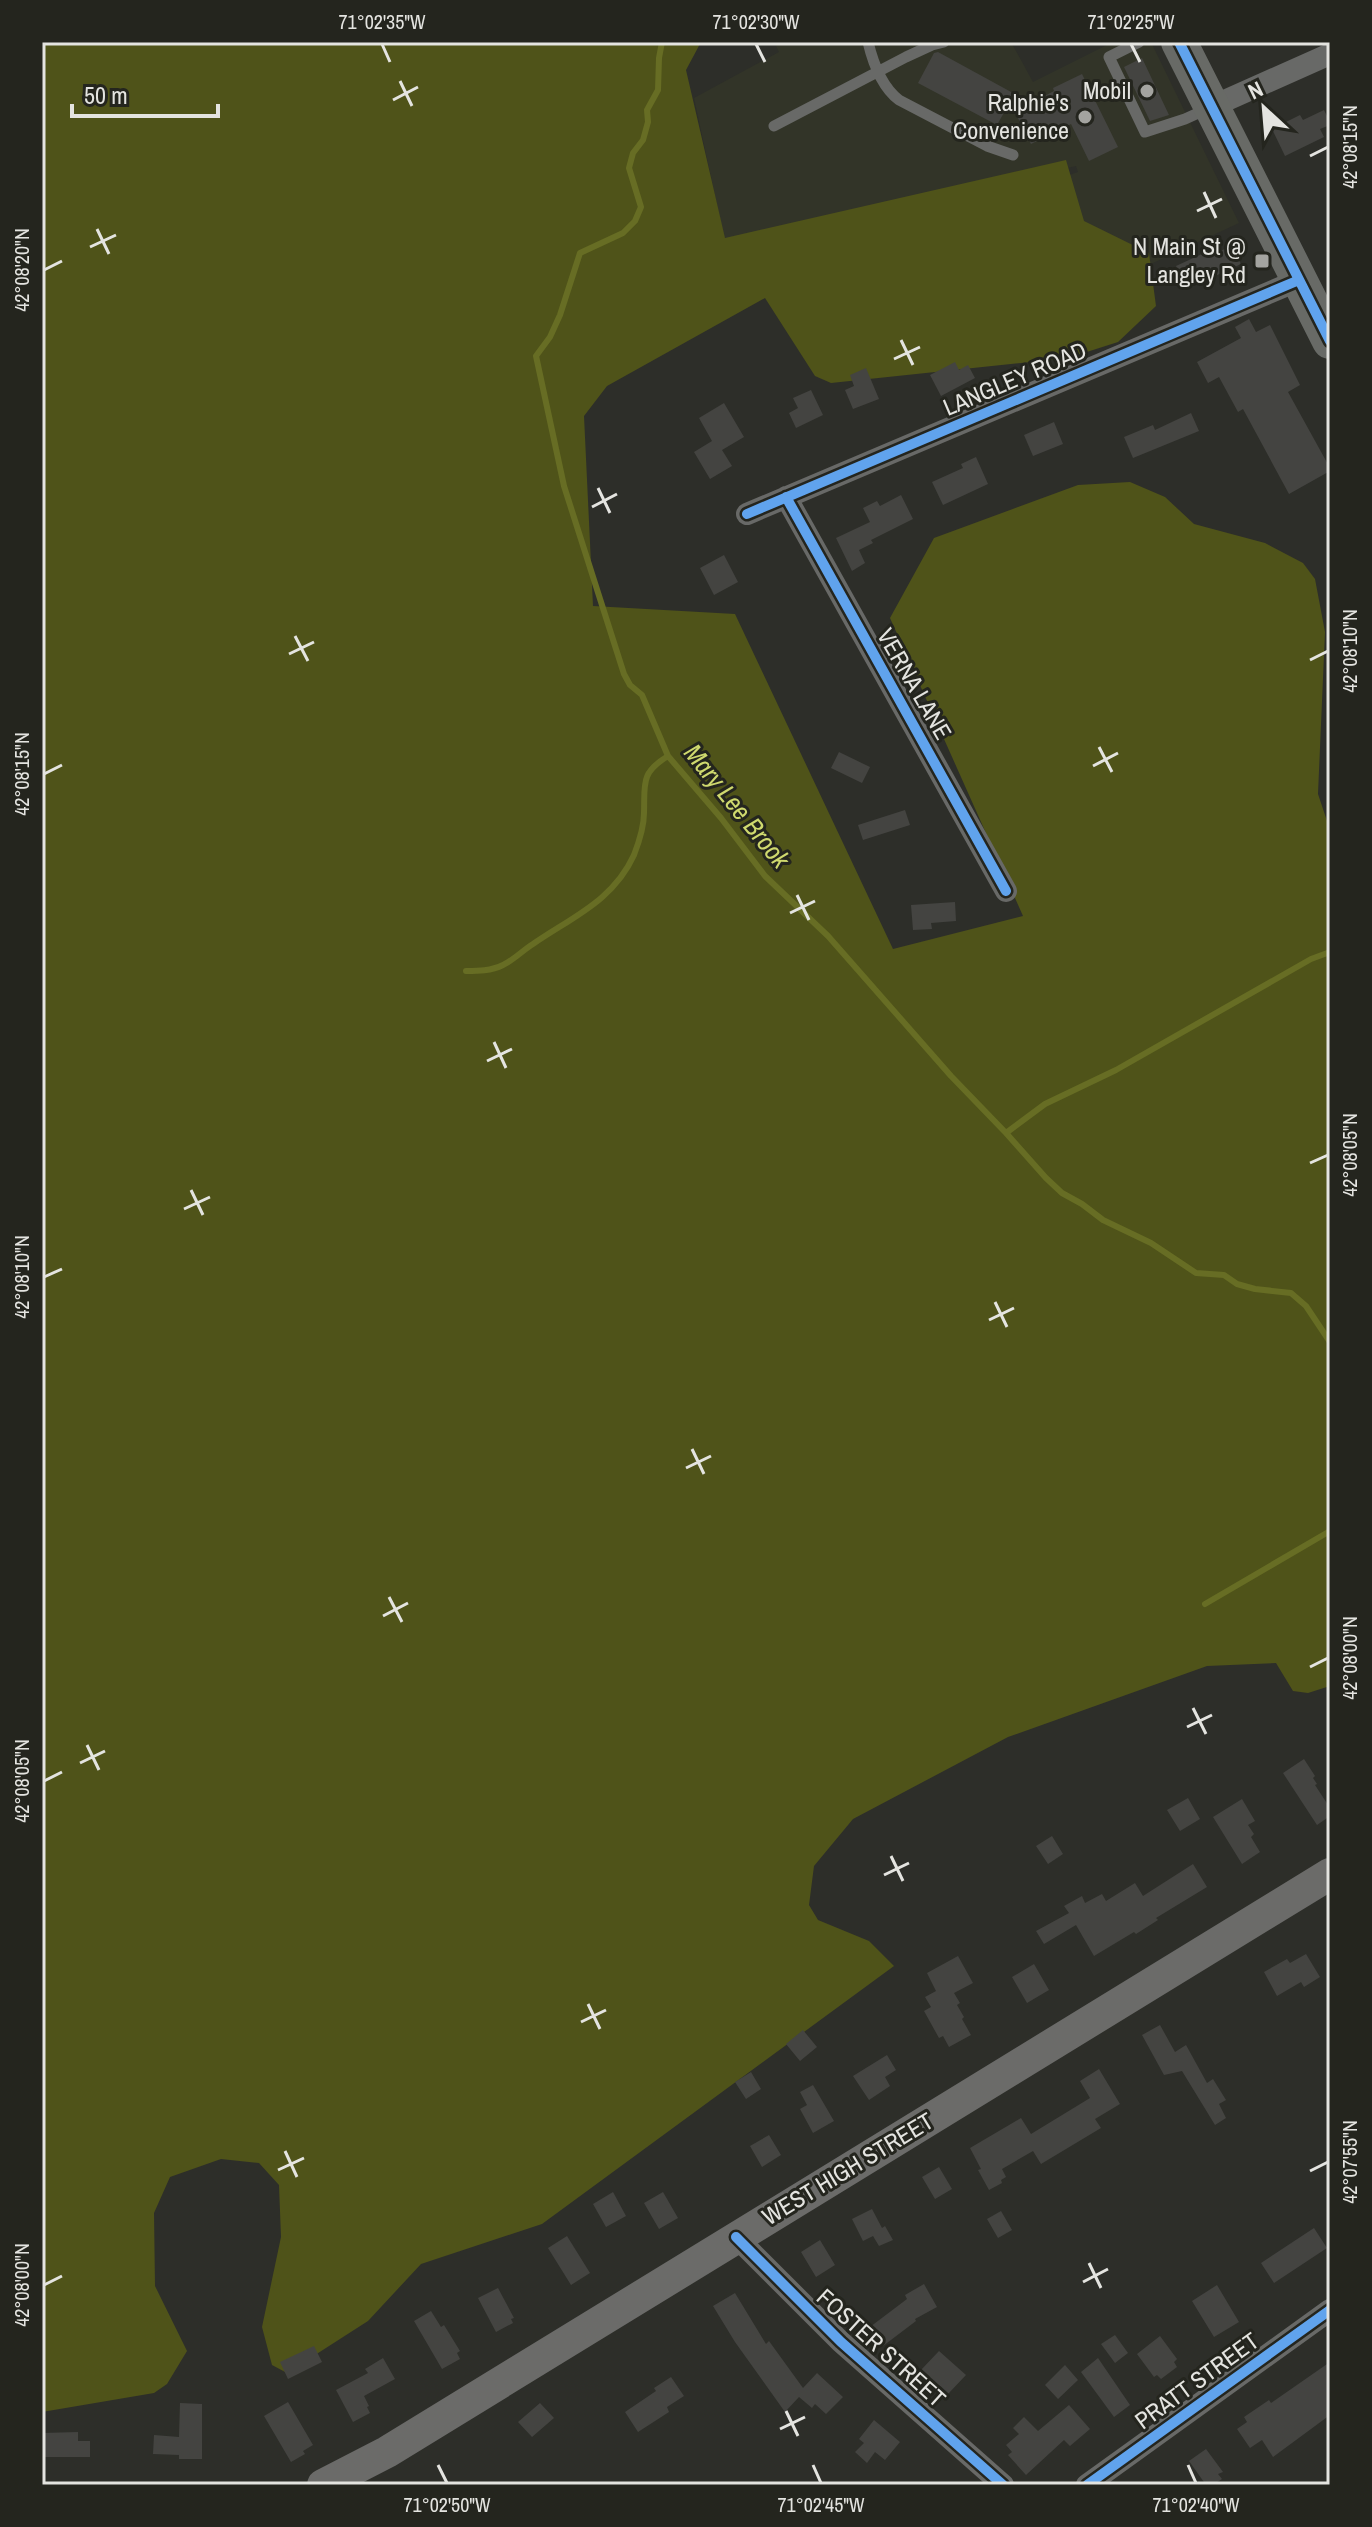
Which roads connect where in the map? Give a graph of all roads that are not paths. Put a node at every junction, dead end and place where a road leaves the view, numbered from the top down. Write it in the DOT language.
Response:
graph roads {
  1 [pos="868,42"];
  2 [pos="944,42"];
  3 [pos="1139,42"];
  4 [pos="1179,42"];
  5 [pos="1330,54"];
  6 [pos="878,72"];
  7 [pos="1211,107"];
  8 [pos="774,126"];
  9 [pos="1013,155"];
  10 [pos="1299,280"];
  11 [pos="1325,320"];
  12 [pos="786,497"];
  13 [pos="747,514"];
  14 [pos="1006,891"];
  15 [pos="1326,1885"];
  16 [pos="736,2237"];
  17 [pos="1330,2310"];
  18 [pos="361,2477"];
  19 [pos="323,2485"];
  20 [pos="1003,2485"];
  21 [pos="1087,2485"];
  1 -- 6 [label="lane"];
  2 -- 6 [label="lane"];
  3 -- 7 [label="lane"];
  4 -- 7 [label="main road"];
  5 -- 7 [label="street"];
  6 -- 8 [label="lane"];
  6 -- 9 [label="lane"];
  7 -- 10 [label="main road"];
  10 -- 11 [label="main road"];
  10 -- 12 [label="street, LANGLEY ROAD"];
  12 -- 13 [label="street, LANGLEY ROAD"];
  12 -- 14 [label="street, VERNA LANE"];
  15 -- 16 [label="main road, WEST HIGH STREET"];
  16 -- 18 [label="main road, WEST HIGH STREET"];
  16 -- 20 [label="street, FOSTER STREET"];
  17 -- 21 [label="street, PRATT STREET"];
  18 -- 19 [label="main road, WEST HIGH STREET"];
}
